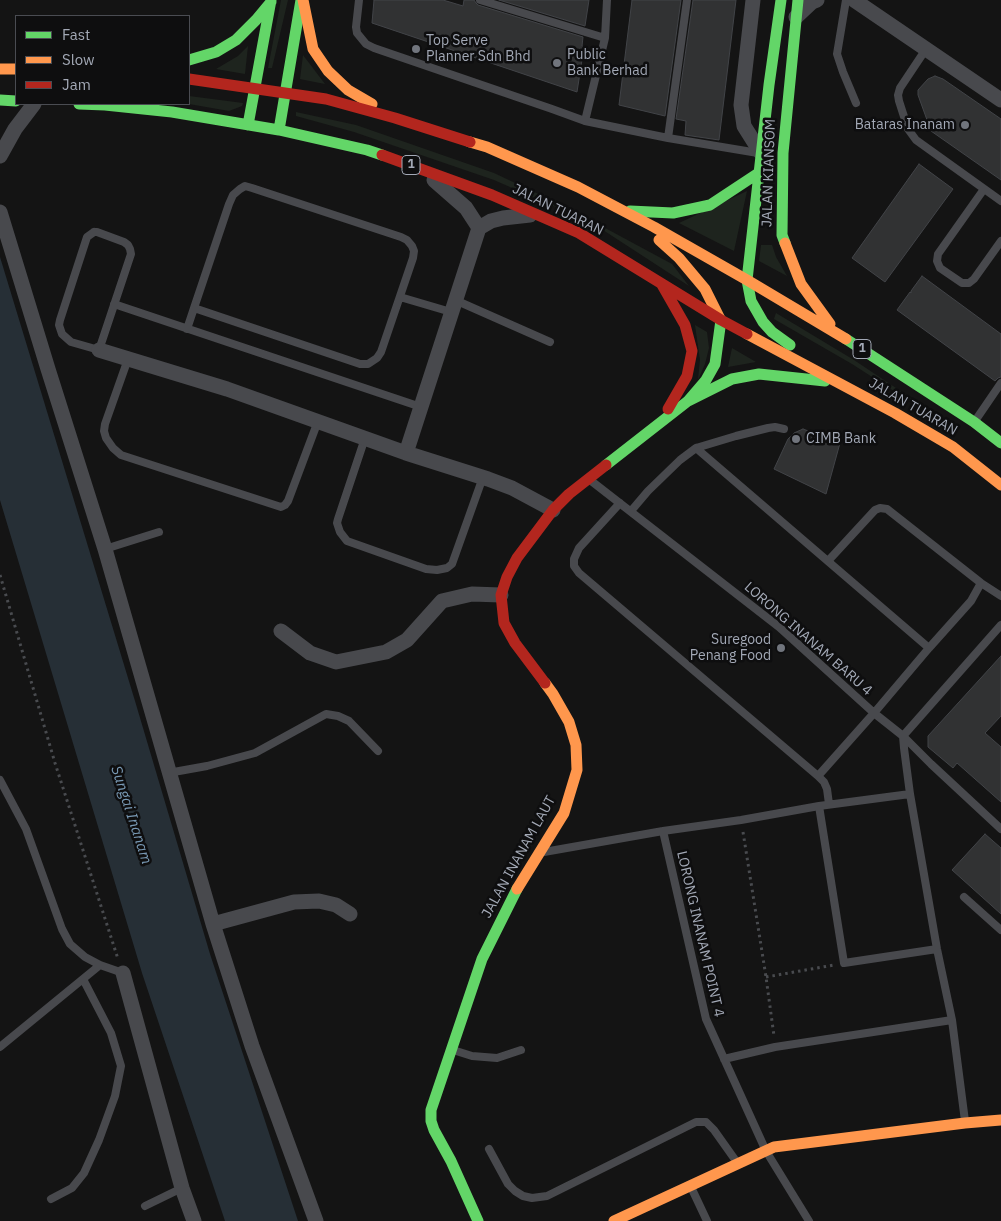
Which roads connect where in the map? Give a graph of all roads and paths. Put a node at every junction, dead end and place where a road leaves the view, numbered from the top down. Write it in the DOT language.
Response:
graph roads {
  1 [pos="302,0"];
  2 [pos="359,0"];
  3 [pos="480,0"];
  4 [pos="607,0"];
  5 [pos="687,0"];
  6 [pos="753,0"];
  7 [pos="781,0"];
  8 [pos="798,0"];
  9 [pos="817,0"];
  10 [pos="846,0"];
  11 [pos="854,0"];
  12 [pos="271,1"];
  13 [pos="796,17"];
  14 [pos="606,38"];
  15 [pos="926,49"];
  16 [pos="190,60"];
  17 [pos="0,69"];
  18 [pos="15,69"];
  19 [pos="190,79"];
  20 [pos="255,88"];
  21 [pos="286,92"];
  22 [pos="0,100"];
  23 [pos="1001,100"];
  24 [pos="15,101"];
  25 [pos="856,103"];
  26 [pos="33,105"];
  27 [pos="105,105"];
  28 [pos="395,118"];
  29 [pos="585,121"];
  30 [pos="248,125"];
  31 [pos="279,130"];
  32 [pos="668,138"];
  33 [pos="762,154"];
  34 [pos="0,156"];
  35 [pos="417,167"];
  36 [pos="760,172"];
  37 [pos="984,189"];
  38 [pos="1001,201"];
  39 [pos="626,211"];
  40 [pos="0,212"];
  41 [pos="538,215"];
  42 [pos="478,228"];
  43 [pos="1001,241"];
  44 [pos="747,280"];
  45 [pos="661,283"];
  46 [pos="400,297"];
  47 [pos="114,304"];
  48 [pos="453,306"];
  49 [pos="194,308"];
  50 [pos="721,320"];
  51 [pos="187,329"];
  52 [pos="837,333"];
  53 [pos="550,342"];
  54 [pos="99,350"];
  55 [pos="128,359"];
  56 [pos="837,382"];
  57 [pos="1001,383"];
  58 [pos="688,401"];
  59 [pos="421,407"];
  60 [pos="318,422"];
  61 [pos="974,422"];
  62 [pos="660,424"];
  63 [pos="784,429"];
  64 [pos="365,438"];
  65 [pos="1001,443"];
  66 [pos="696,448"];
  67 [pos="406,453"];
  68 [pos="483,477"];
  69 [pos="589,479"];
  70 [pos="1001,485"];
  71 [pos="620,503"];
  72 [pos="553,510"];
  73 [pos="631,511"];
  74 [pos="159,532"];
  75 [pos="104,549"];
  76 [pos="828,561"];
  77 [pos="0,575"];
  78 [pos="981,583"];
  79 [pos="501,595"];
  80 [pos="1001,596"];
  81 [pos="1001,624"];
  82 [pos="281,631"];
  83 [pos="929,648"];
  84 [pos="874,713"];
  85 [pos="903,736"];
  86 [pos="378,751"];
  87 [pos="168,773"];
  88 [pos="818,776"];
  89 [pos="1,784"];
  90 [pos="910,794"];
  91 [pos="829,804"];
  92 [pos="819,806"];
  93 [pos="742,820"];
  94 [pos="1001,830"];
  95 [pos="663,831"];
  96 [pos="540,853"];
  97 [pos="964,897"];
  98 [pos="350,914"];
  99 [pos="212,924"];
  100 [pos="1001,930"];
  101 [pos="937,950"];
  102 [pos="844,963"];
  103 [pos="100,965"];
  104 [pos="122,973"];
  105 [pos="766,977"];
  106 [pos="83,980"];
  107 [pos="952,1020"];
  108 [pos="0,1047"];
  109 [pos="775,1047"];
  110 [pos="452,1049"];
  111 [pos="521,1050"];
  112 [pos="724,1059"];
  113 [pos="1001,1120"];
  114 [pos="965,1123"];
  115 [pos="489,1149"];
  116 [pos="766,1151"];
  117 [pos="738,1164"];
  118 [pos="690,1185"];
  119 [pos="182,1188"];
  120 [pos="51,1199"];
  121 [pos="144,1206"];
  122 [pos="474,1218"];
  123 [pos="194,1221"];
  124 [pos="316,1221"];
  125 [pos="614,1221"];
  126 [pos="707,1221"];
  127 [pos="809,1221"];
  1 -- 21 [label="main road"];
  1 -- 28 [label="main road"];
  2 -- 29 [label="lane"];
  3 -- 14 [label="lane"];
  4 -- 14 [label="lane"];
  5 -- 32 [label="lane"];
  6 -- 33 [label="street"];
  7 -- 33 [label="main road, JALAN KIANSOM"];
  8 -- 13 [label="main road, JALAN KIANSOM"];
  9 -- 13 [label="street"];
  10 -- 25 [label="lane"];
  11 -- 15 [label="street"];
  12 -- 16 [label="main road"];
  12 -- 20 [label="main road"];
  13 -- 52 [label="main road, JALAN KIANSOM"];
  14 -- 29 [label="lane"];
  15 -- 23 [label="street"];
  15 -- 37 [label="lane"];
  17 -- 18 [label="main road"];
  19 -- 20 [label="main road, JALAN TUARAN / 1"];
  20 -- 21 [label="main road, JALAN TUARAN / 1"];
  20 -- 30 [label="main road"];
  21 -- 28 [label="main road, JALAN TUARAN / 1"];
  21 -- 31 [label="main road"];
  22 -- 24 [label="main road"];
  26 -- 34 [label="street"];
  27 -- 30 [label="main road, JALAN TUARAN / 1"];
  28 -- 39 [label="main road, JALAN TUARAN / 1"];
  29 -- 32 [label="lane"];
  30 -- 31 [label="main road, JALAN TUARAN / 1"];
  31 -- 35 [label="main road, JALAN TUARAN / 1"];
  32 -- 33 [label="lane"];
  33 -- 36 [label="main road, JALAN KIANSOM"];
  35 -- 41 [label="main road, JALAN TUARAN / 1"];
  35 -- 42 [label="street"];
  36 -- 39 [label="main road"];
  36 -- 44 [label="main road, JALAN KIANSOM"];
  37 -- 38 [label="lane"];
  37 -- 43 [label="lane"];
  39 -- 44 [label="main road, JALAN TUARAN / 1"];
  39 -- 50 [label="main road"];
  40 -- 75 [label="street"];
  41 -- 42 [label="street"];
  41 -- 45 [label="main road, JALAN TUARAN / 1"];
  42 -- 48 [label="street"];
  44 -- 52 [label="main road, JALAN TUARAN / 1"];
  44 -- 56 [label="main road"];
  45 -- 50 [label="main road, JALAN TUARAN / 1"];
  45 -- 62 [label="main road, JALAN INANAM LAUT"];
  46 -- 48 [label="lane"];
  46 -- 49 [label="lane"];
  46 -- 49 [label="lane"];
  47 -- 51 [label="lane"];
  47 -- 54 [label="lane"];
  47 -- 54 [label="lane"];
  48 -- 53 [label="lane"];
  48 -- 59 [label="street"];
  49 -- 51 [label="lane"];
  50 -- 56 [label="main road, JALAN TUARAN / 1"];
  50 -- 58 [label="main road, JALAN INANAM LAUT"];
  51 -- 59 [label="lane"];
  52 -- 61 [label="main road, JALAN TUARAN / 1"];
  54 -- 55 [label="street"];
  55 -- 60 [label="street"];
  55 -- 60 [label="lane"];
  56 -- 58 [label="main road"];
  56 -- 70 [label="main road, JALAN TUARAN / 1"];
  57 -- 61 [label="lane"];
  58 -- 62 [label="main road, JALAN INANAM LAUT"];
  59 -- 67 [label="street"];
  60 -- 64 [label="street"];
  61 -- 65 [label="main road, JALAN TUARAN / 1"];
  62 -- 69 [label="main road, JALAN INANAM LAUT"];
  63 -- 66 [label="lane"];
  64 -- 67 [label="street"];
  64 -- 68 [label="lane"];
  66 -- 73 [label="lane"];
  66 -- 76 [label="lane"];
  67 -- 68 [label="street"];
  68 -- 72 [label="street"];
  69 -- 71 [label="lane, LORONG INANAM BARU 4"];
  69 -- 72 [label="main road, JALAN INANAM LAUT"];
  71 -- 73 [label="lane, LORONG INANAM BARU 4"];
  71 -- 88 [label="lane"];
  72 -- 79 [label="main road, JALAN INANAM LAUT"];
  73 -- 84 [label="lane, LORONG INANAM BARU 4"];
  74 -- 75 [label="lane"];
  75 -- 87 [label="street"];
  76 -- 78 [label="lane"];
  76 -- 83 [label="lane"];
  77 -- 104 [label="path"];
  78 -- 80 [label="lane"];
  78 -- 83 [label="lane"];
  79 -- 82 [label="street"];
  79 -- 96 [label="main road, JALAN INANAM LAUT"];
  81 -- 85 [label="lane"];
  83 -- 84 [label="lane"];
  84 -- 85 [label="lane, LORONG INANAM BARU 4"];
  84 -- 88 [label="lane"];
  85 -- 90 [label="lane"];
  85 -- 94 [label="lane, LORONG INANAM BARU 4"];
  86 -- 87 [label="lane"];
  87 -- 99 [label="street"];
  88 -- 91 [label="lane"];
  89 -- 103 [label="lane"];
  90 -- 91 [label="lane"];
  90 -- 101 [label="lane"];
  91 -- 92 [label="lane"];
  92 -- 93 [label="lane"];
  92 -- 102 [label="lane"];
  93 -- 95 [label="lane"];
  93 -- 105 [label="path"];
  95 -- 96 [label="lane"];
  95 -- 112 [label="lane, LORONG INANAM POINT 4"];
  96 -- 110 [label="main road, JALAN INANAM LAUT"];
  97 -- 100 [label="lane"];
  98 -- 99 [label="street"];
  99 -- 124 [label="street"];
  101 -- 102 [label="lane"];
  101 -- 107 [label="lane"];
  102 -- 105 [label="path"];
  103 -- 104 [label="lane"];
  103 -- 106 [label="lane"];
  104 -- 119 [label="street"];
  105 -- 109 [label="path"];
  106 -- 108 [label="lane"];
  106 -- 120 [label="lane"];
  107 -- 109 [label="lane"];
  107 -- 114 [label="lane"];
  109 -- 112 [label="lane"];
  110 -- 111 [label="lane"];
  110 -- 122 [label="main road, JALAN INANAM LAUT"];
  112 -- 116 [label="lane, LORONG INANAM POINT 4"];
  113 -- 114 [label="main road"];
  114 -- 116 [label="main road"];
  115 -- 117 [label="lane"];
  116 -- 117 [label="main road"];
  116 -- 127 [label="lane, LORONG INANAM POINT 4"];
  117 -- 118 [label="main road"];
  118 -- 125 [label="main road"];
  118 -- 126 [label="lane"];
  119 -- 121 [label="lane"];
  119 -- 123 [label="street"];
}
